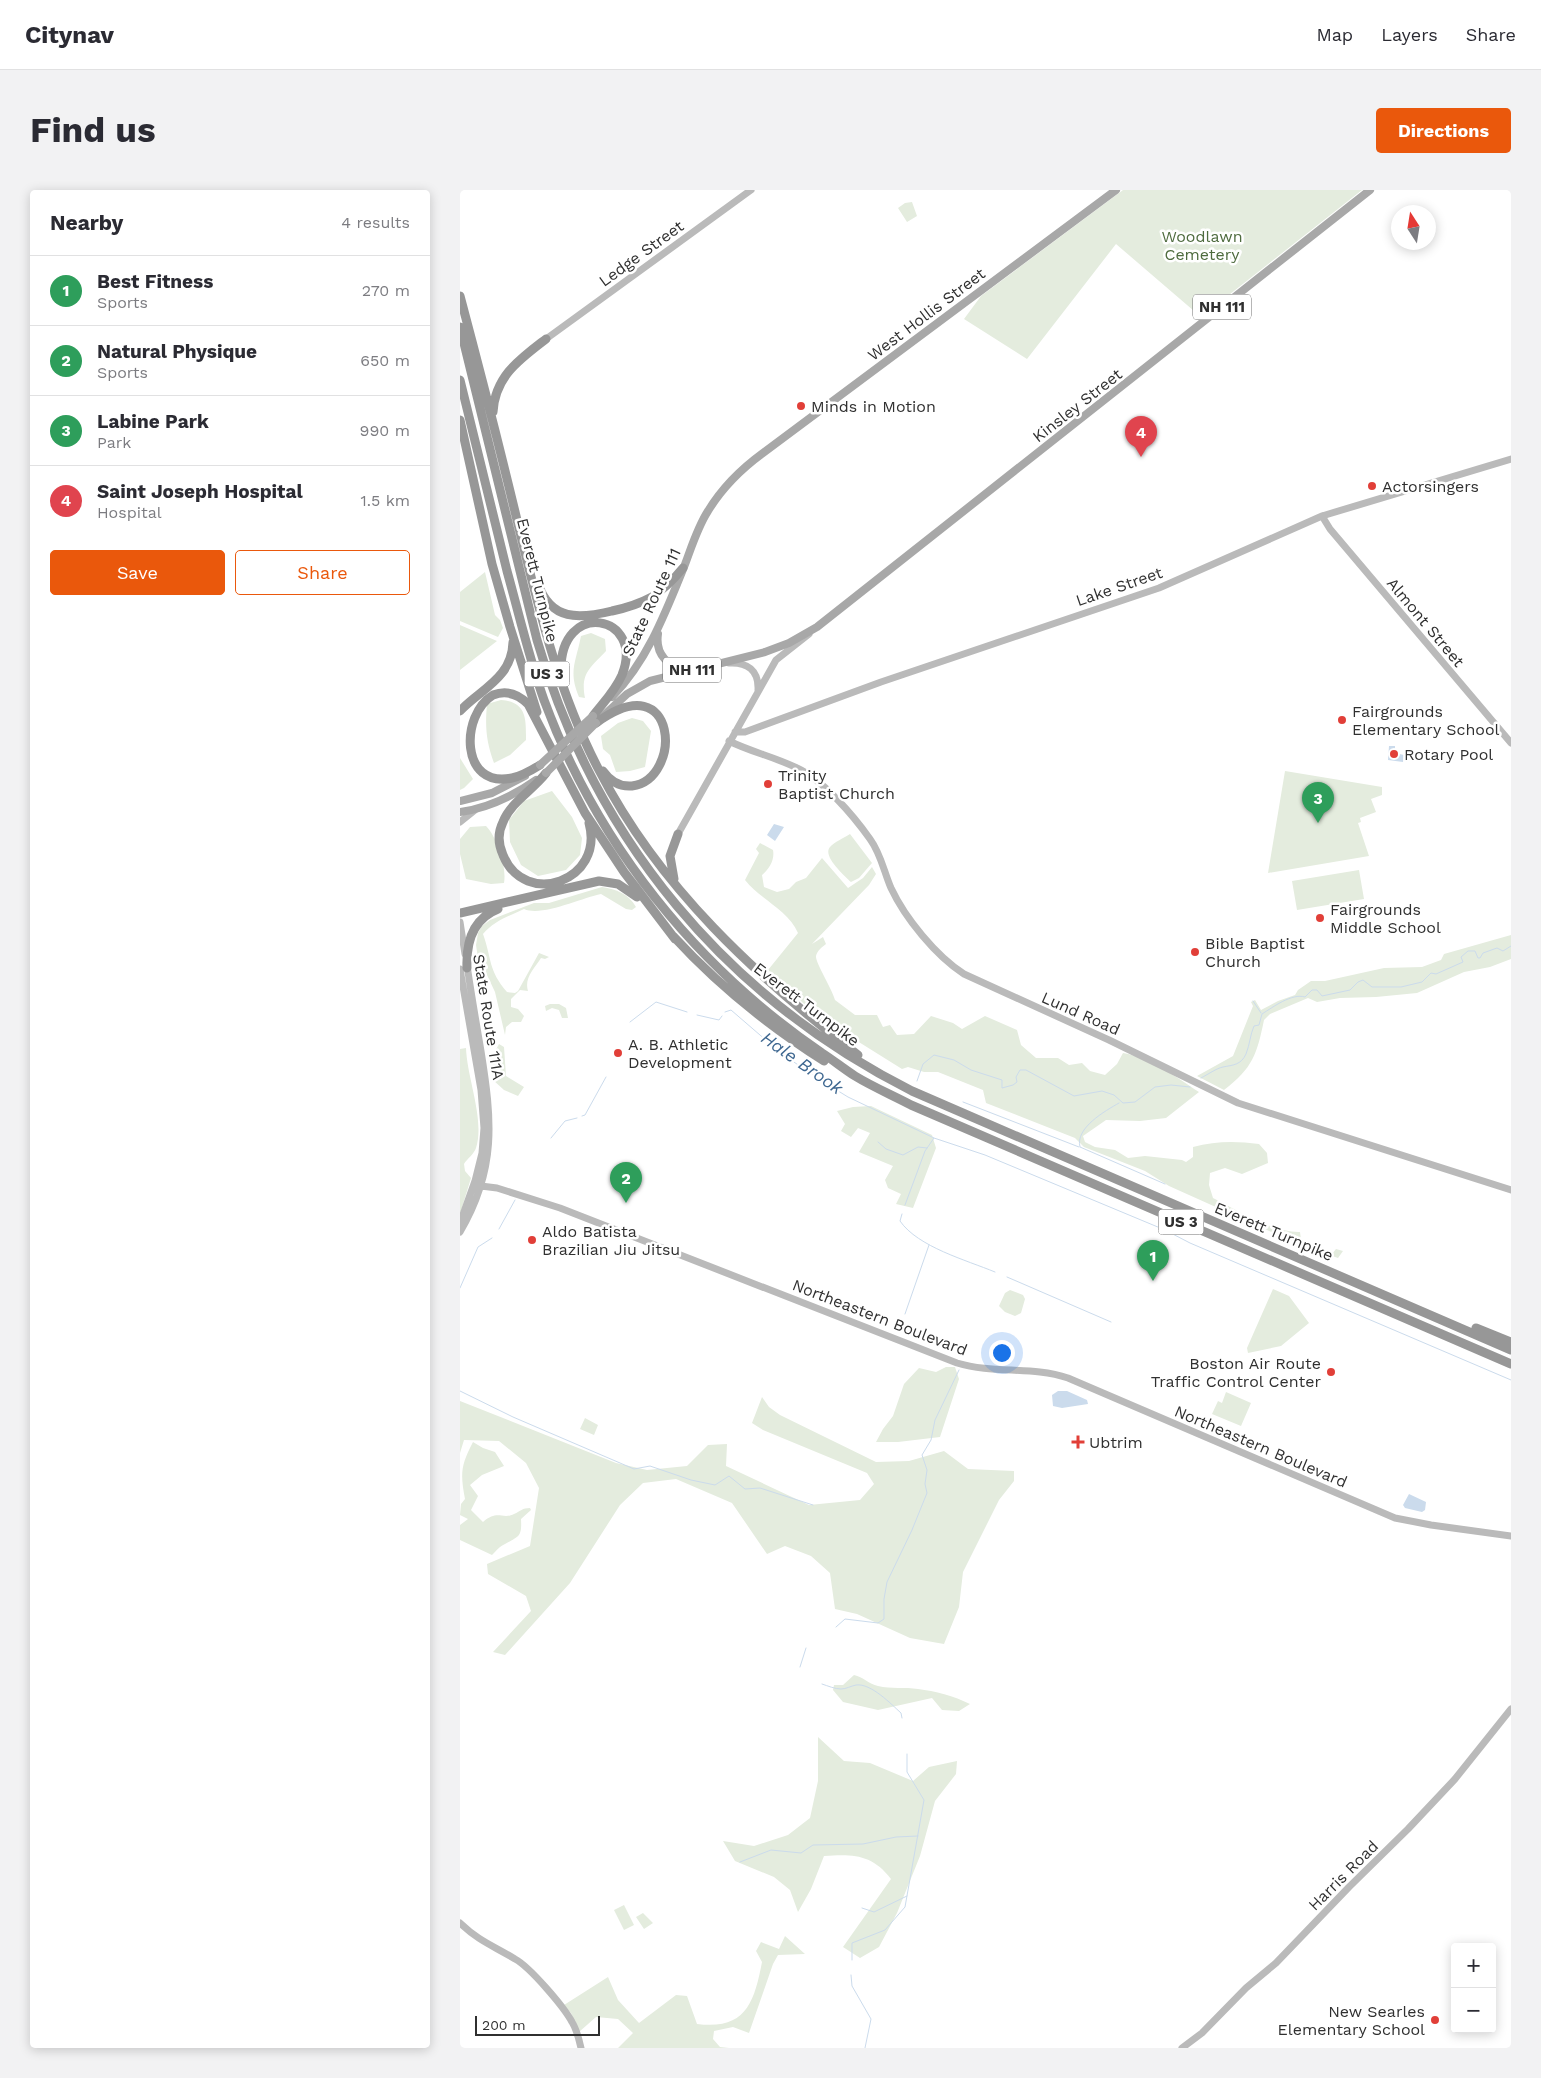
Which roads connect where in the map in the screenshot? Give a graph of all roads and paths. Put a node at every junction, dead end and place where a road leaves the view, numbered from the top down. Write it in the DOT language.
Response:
graph roads {
  1 [pos="751,190"];
  2 [pos="1116,190"];
  3 [pos="1370,190"];
  4 [pos="460,296"];
  5 [pos="460,327"];
  6 [pos="546,339"];
  7 [pos="460,380"];
  8 [pos="460,420"];
  9 [pos="494,422"];
  10 [pos="1511,459"];
  11 [pos="752,461"];
  12 [pos="1322,516"];
  13 [pos="520,530"];
  14 [pos="683,568"];
  15 [pos="662,617"];
  16 [pos="510,627"];
  17 [pos="817,627"];
  18 [pos="800,638"];
  19 [pos="716,664"];
  20 [pos="697,669"];
  21 [pos="564,690"];
  22 [pos="758,691"];
  23 [pos="460,711"];
  24 [pos="594,720"];
  25 [pos="734,732"];
  26 [pos="729,741"];
  27 [pos="1511,743"];
  28 [pos="587,745"];
  29 [pos="554,756"];
  30 [pos="543,769"];
  31 [pos="460,801"];
  32 [pos="477,809"];
  33 [pos="460,812"];
  34 [pos="585,813"];
  35 [pos="460,822"];
  36 [pos="678,834"];
  37 [pos="576,886"];
  38 [pos="679,888"];
  39 [pos="460,912"];
  40 [pos="460,922"];
  41 [pos="675,939"];
  42 [pos="464,969"];
  43 [pos="853,1075"];
  44 [pos="885,1077"];
  45 [pos="480,1182"];
  46 [pos="1511,1190"];
  47 [pos="460,1223"];
  48 [pos="460,1232"];
  49 [pos="1308,1262"];
  50 [pos="1511,1342"];
  51 [pos="1511,1350"];
  52 [pos="1511,1364"];
  53 [pos="1511,1536"];
  54 [pos="1511,1709"];
  55 [pos="460,1923"];
  56 [pos="581,2048"];
  57 [pos="1182,2048"];
  1 -- 6 [label="street, Ledge Street"];
  2 -- 11 [label="main road, West Hollis Street / NH 111"];
  3 -- 17 [label="main road, Kinsley Street / NH 111"];
  4 -- 9 [label="highway"];
  5 -- 44 [label="highway, Everett Turnpike / US 3"];
  6 -- 9 [label="highway"];
  7 -- 43 [label="highway, Everett Turnpike / US 3"];
  8 -- 16 [label="highway"];
  9 -- 13 [label="highway"];
  10 -- 12 [label="street, Lake Street"];
  11 -- 14 [label="main road, State Route 111 / NH 111"];
  12 -- 25 [label="street, Lake Street"];
  12 -- 27 [label="street, Almont Street"];
  13 -- 14 [label="highway"];
  13 -- 21 [label="highway"];
  14 -- 15 [label="main road, State Route 111 / NH 111"];
  15 -- 20 [label="main road"];
  15 -- 24 [label="main road, State Route 111 / NH 111"];
  16 -- 23 [label="highway"];
  16 -- 29 [label="highway"];
  17 -- 18 [label="main road, Kinsley Street / NH 111"];
  17 -- 22 [label="street"];
  18 -- 19 [label="main road, State Route 111 / NH 111"];
  19 -- 20 [label="main road, State Route 111 / NH 111"];
  19 -- 22 [label="street"];
  20 -- 24 [label="main road, State Route 111 / NH 111"];
  21 -- 24 [label="highway"];
  21 -- 28 [label="highway"];
  22 -- 25 [label="street"];
  24 -- 28 [label="highway"];
  24 -- 30 [label="main road, State Route 111 / NH 111, bridge"];
  25 -- 26 [label="street"];
  26 -- 36 [label="street"];
  26 -- 46 [label="street, Lund Road"];
  28 -- 38 [label="highway"];
  29 -- 30 [label="highway"];
  29 -- 34 [label="highway"];
  30 -- 31 [label="main road, State Route 111 / NH 111"];
  30 -- 32 [label="main road, State Route 111 / NH 111"];
  30 -- 34 [label="highway"];
  32 -- 33 [label="main road, State Route 111 / NH 111"];
  32 -- 35 [label="street"];
  34 -- 41 [label="highway"];
  36 -- 38 [label="highway"];
  37 -- 39 [label="highway"];
  37 -- 41 [label="highway"];
  37 -- 42 [label="highway"];
  38 -- 44 [label="highway"];
  40 -- 42 [label="street, State Route 111A"];
  41 -- 43 [label="highway"];
  42 -- 45 [label="street, State Route 111A"];
  43 -- 52 [label="highway, Everett Turnpike / US 3"];
  44 -- 49 [label="highway, Everett Turnpike / US 3"];
  45 -- 47 [label="street"];
  45 -- 48 [label="street"];
  45 -- 53 [label="street, Northeastern Boulevard"];
  49 -- 50 [label="highway"];
  49 -- 51 [label="highway, Everett Turnpike / US 3"];
  54 -- 57 [label="street, Harris Road"];
  55 -- 56 [label="street"];
}
